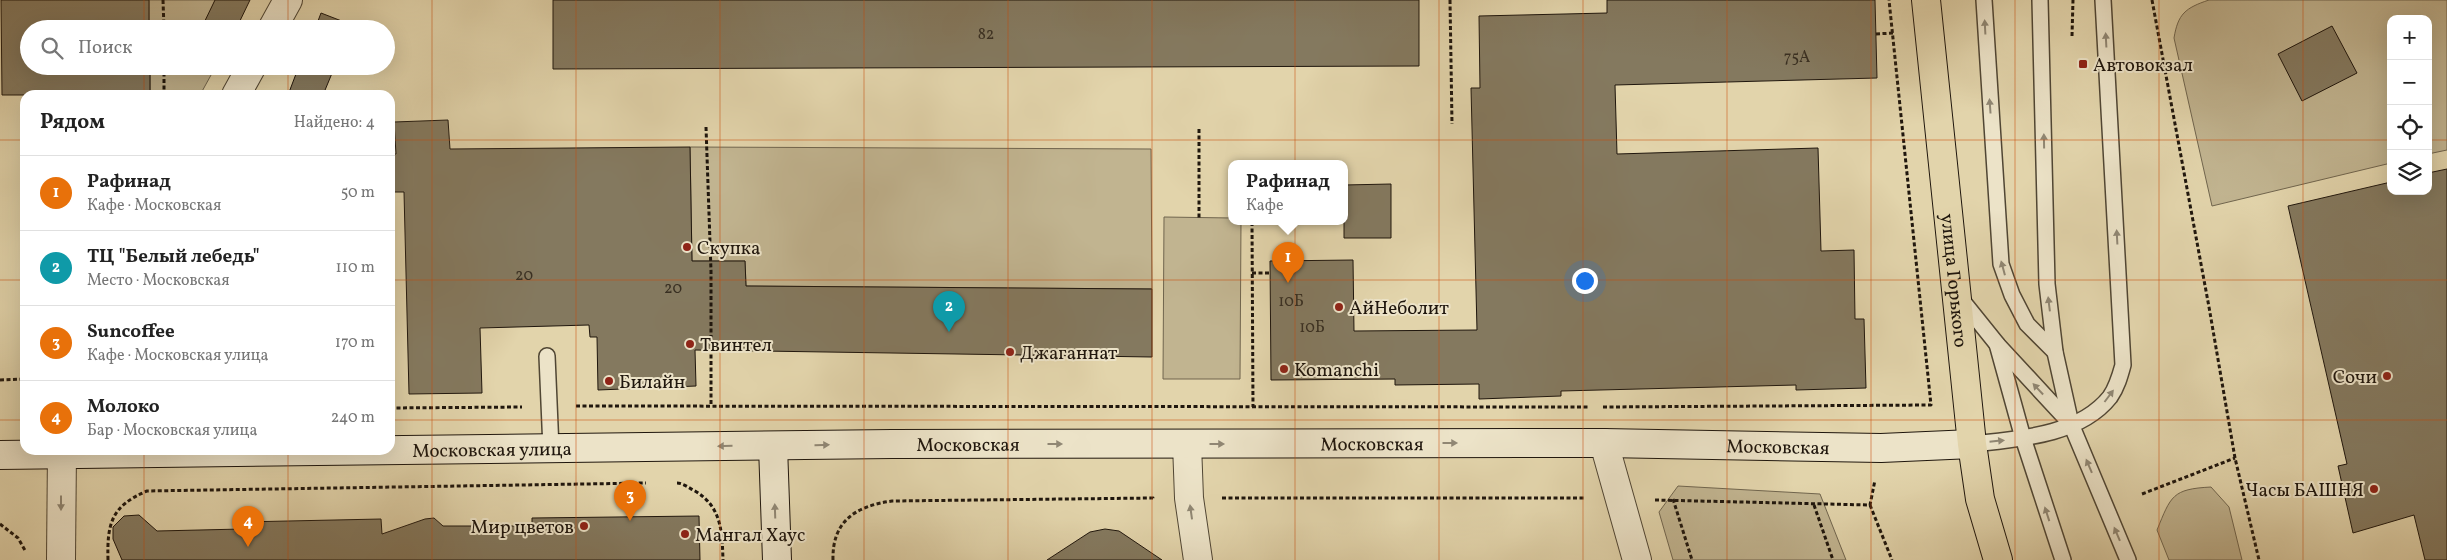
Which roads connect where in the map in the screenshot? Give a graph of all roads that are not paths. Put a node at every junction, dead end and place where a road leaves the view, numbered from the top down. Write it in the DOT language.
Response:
graph roads {
  1 [pos="288,0"];
  2 [pos="1926,0"];
  3 [pos="1984,0"];
  4 [pos="2040,0"];
  5 [pos="2103,0"];
  6 [pos="277,20"];
  7 [pos="247,75"];
  8 [pos="239,90"];
  9 [pos="1956,292"];
  10 [pos="1997,344"];
  11 [pos="2055,352"];
  12 [pos="547,356"];
  13 [pos="2071,424"];
  14 [pos="2022,438"];
  15 [pos="1604,443"];
  16 [pos="1187,444"];
  17 [pos="1972,444"];
  18 [pos="773,446"];
  19 [pos="551,449"];
  20 [pos="395,450"];
  21 [pos="20,454"];
  22 [pos="0,455"];
  23 [pos="61,455"];
  24 [pos="61,560"];
  25 [pos="777,560"];
  26 [pos="1198,560"];
  27 [pos="1637,560"];
  28 [pos="1998,560"];
  29 [pos="2063,560"];
  30 [pos="2128,560"];
  1 -- 6 [label="main road"];
  2 -- 9 [label="main road, улица Горького"];
  11 -- 3 [label="lane, one-way"];
  11 -- 4 [label="lane, one-way"];
  13 -- 5 [label="lane, one-way"];
  7 -- 8 [label="main road"];
  9 -- 10 [label="lane"];
  9 -- 17 [label="main road, улица Горького"];
  13 -- 10 [label="lane, one-way"];
  10 -- 14 [label="lane"];
  11 -- 13 [label="lane"];
  12 -- 19 [label="lane"];
  13 -- 14 [label="lane"];
  30 -- 13 [label="lane, one-way"];
  17 -- 14 [label="lane, one-way"];
  29 -- 14 [label="lane, one-way"];
  16 -- 15 [label="main road, Московская, one-way"];
  15 -- 17 [label="main road, Московская"];
  15 -- 27 [label="main road"];
  18 -- 16 [label="main road, Московская, one-way"];
  26 -- 16 [label="main road, one-way"];
  17 -- 28 [label="main road, улица Горького"];
  18 -- 19 [label="main road, Московская улица, one-way"];
  25 -- 18 [label="main road, one-way"];
  19 -- 20 [label="main road, Московская улица"];
  21 -- 22 [label="main road, Московская улица"];
  23 -- 24 [label="main road, one-way"];
}
